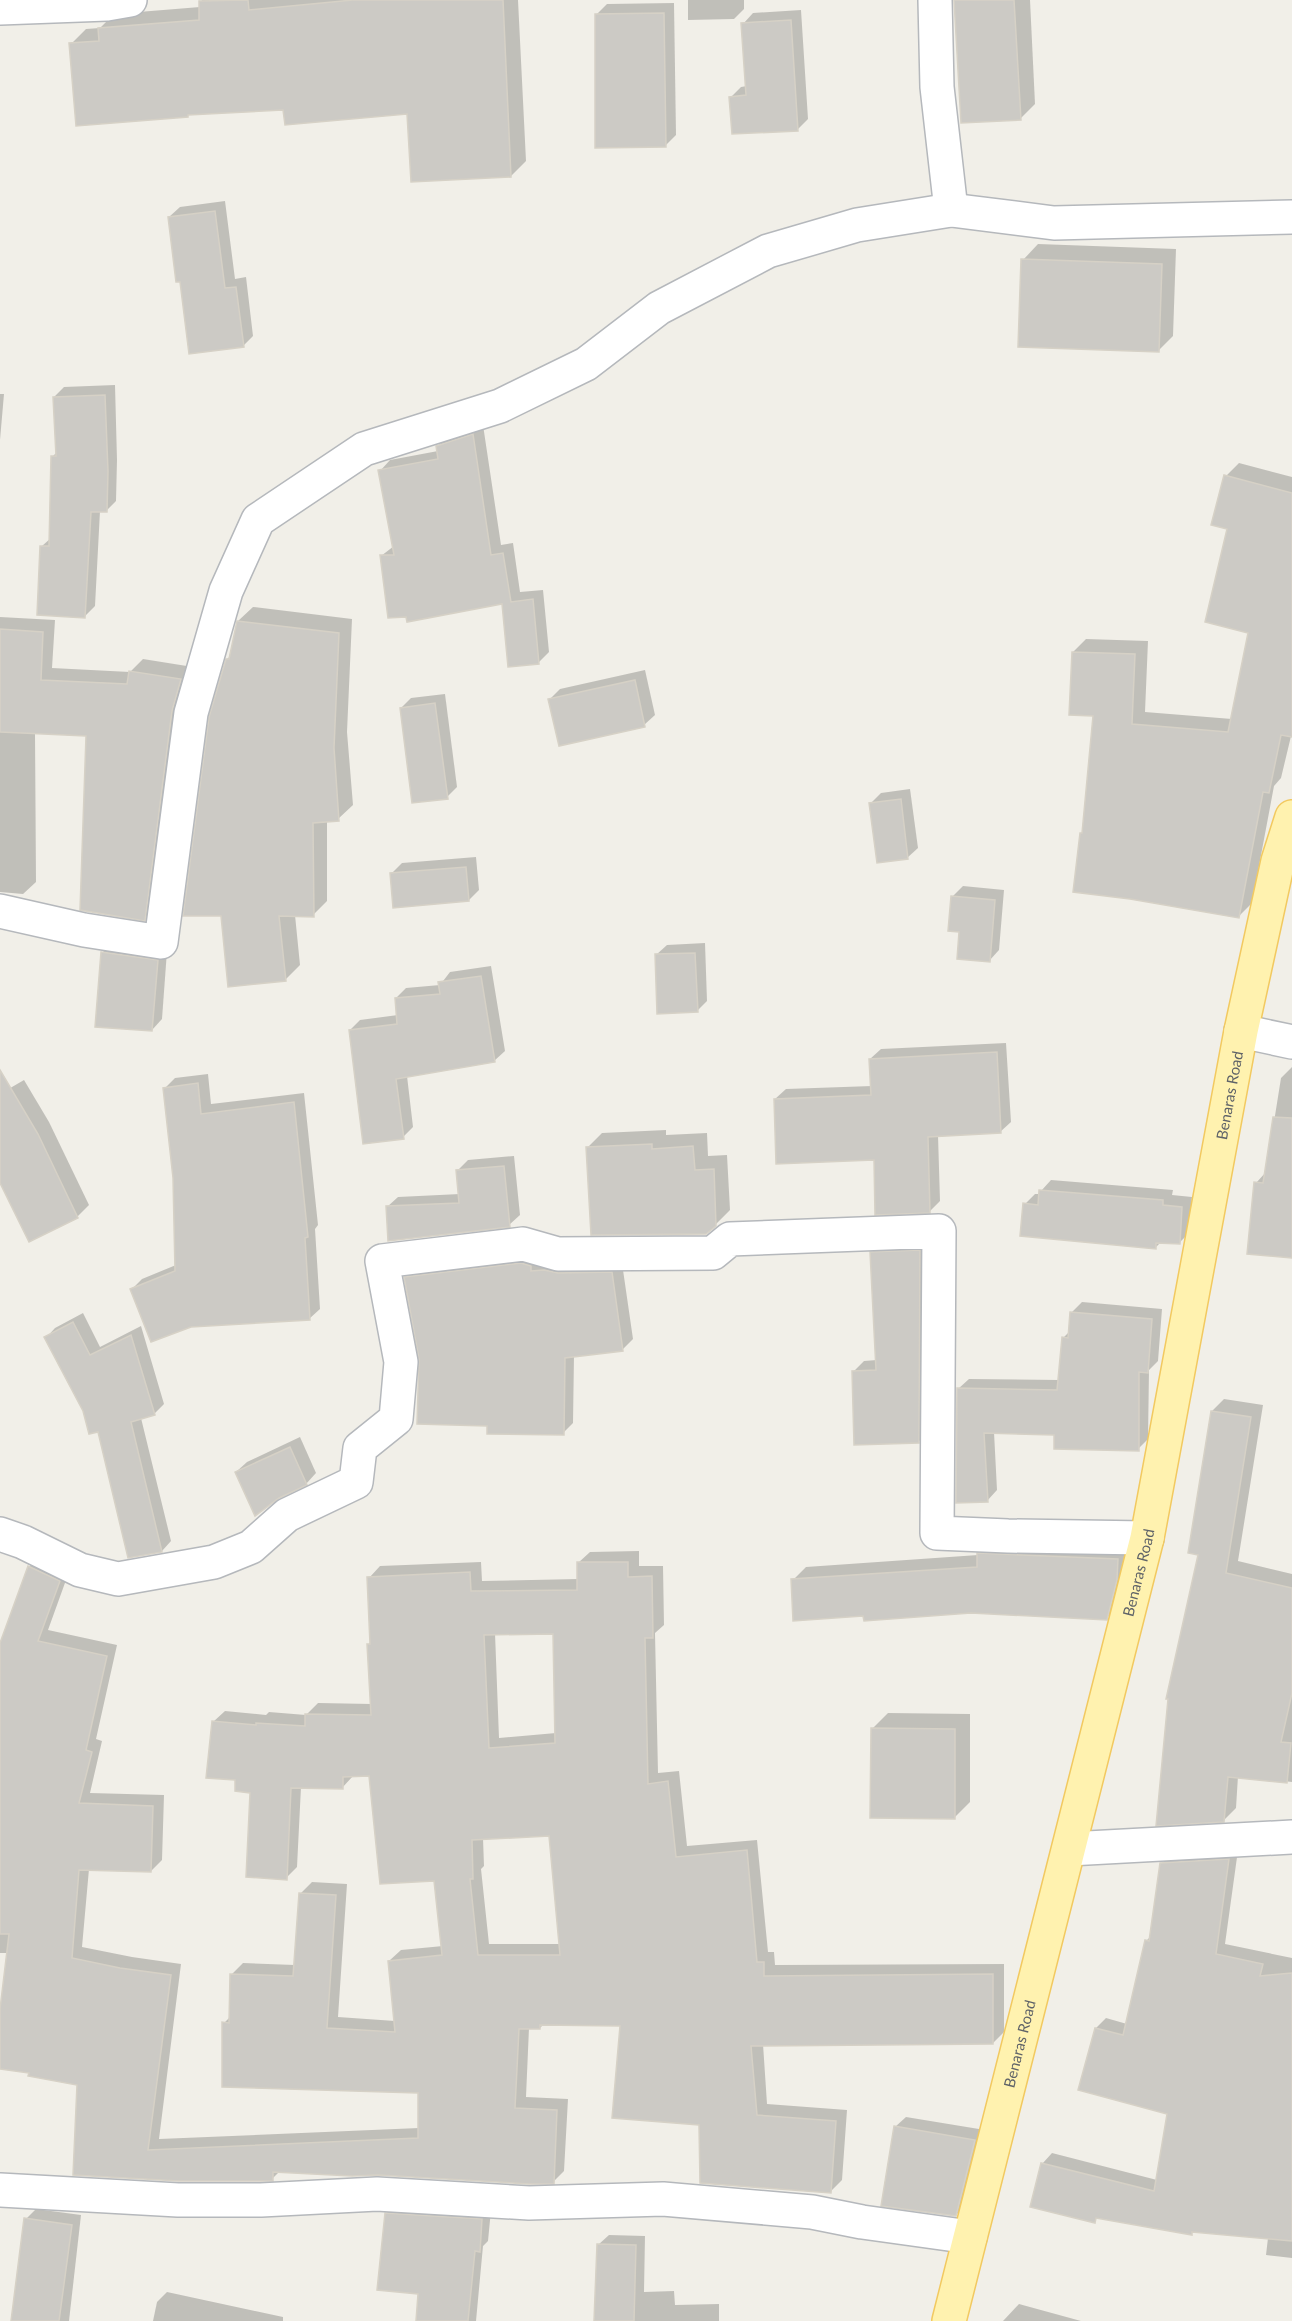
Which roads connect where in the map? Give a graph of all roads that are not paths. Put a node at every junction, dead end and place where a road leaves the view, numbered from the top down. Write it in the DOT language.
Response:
graph roads {
  1 [pos="130,0"];
  2 [pos="935,0"];
  3 [pos="0,8"];
  4 [pos="951,210"];
  5 [pos="1292,217"];
  6 [pos="1292,817"];
  7 [pos="0,911"];
  8 [pos="1241,1031"];
  9 [pos="1292,1042"];
  10 [pos="0,1534"];
  11 [pos="1147,1538"];
  12 [pos="1292,1837"];
  13 [pos="1069,1849"];
  14 [pos="0,2190"];
  15 [pos="970,2237"];
  16 [pos="949,2321"];
  1 -- 3 [label="street"];
  2 -- 4 [label="street"];
  4 -- 5 [label="street"];
  4 -- 7 [label="street"];
  6 -- 8 [label="main road, Benaras Road"];
  8 -- 9 [label="street"];
  8 -- 11 [label="main road, Benaras Road"];
  10 -- 11 [label="street"];
  11 -- 13 [label="main road, Benaras Road"];
  12 -- 13 [label="street"];
  13 -- 15 [label="main road, Benaras Road"];
  14 -- 15 [label="street"];
  15 -- 16 [label="main road, Benaras Road"];
}
